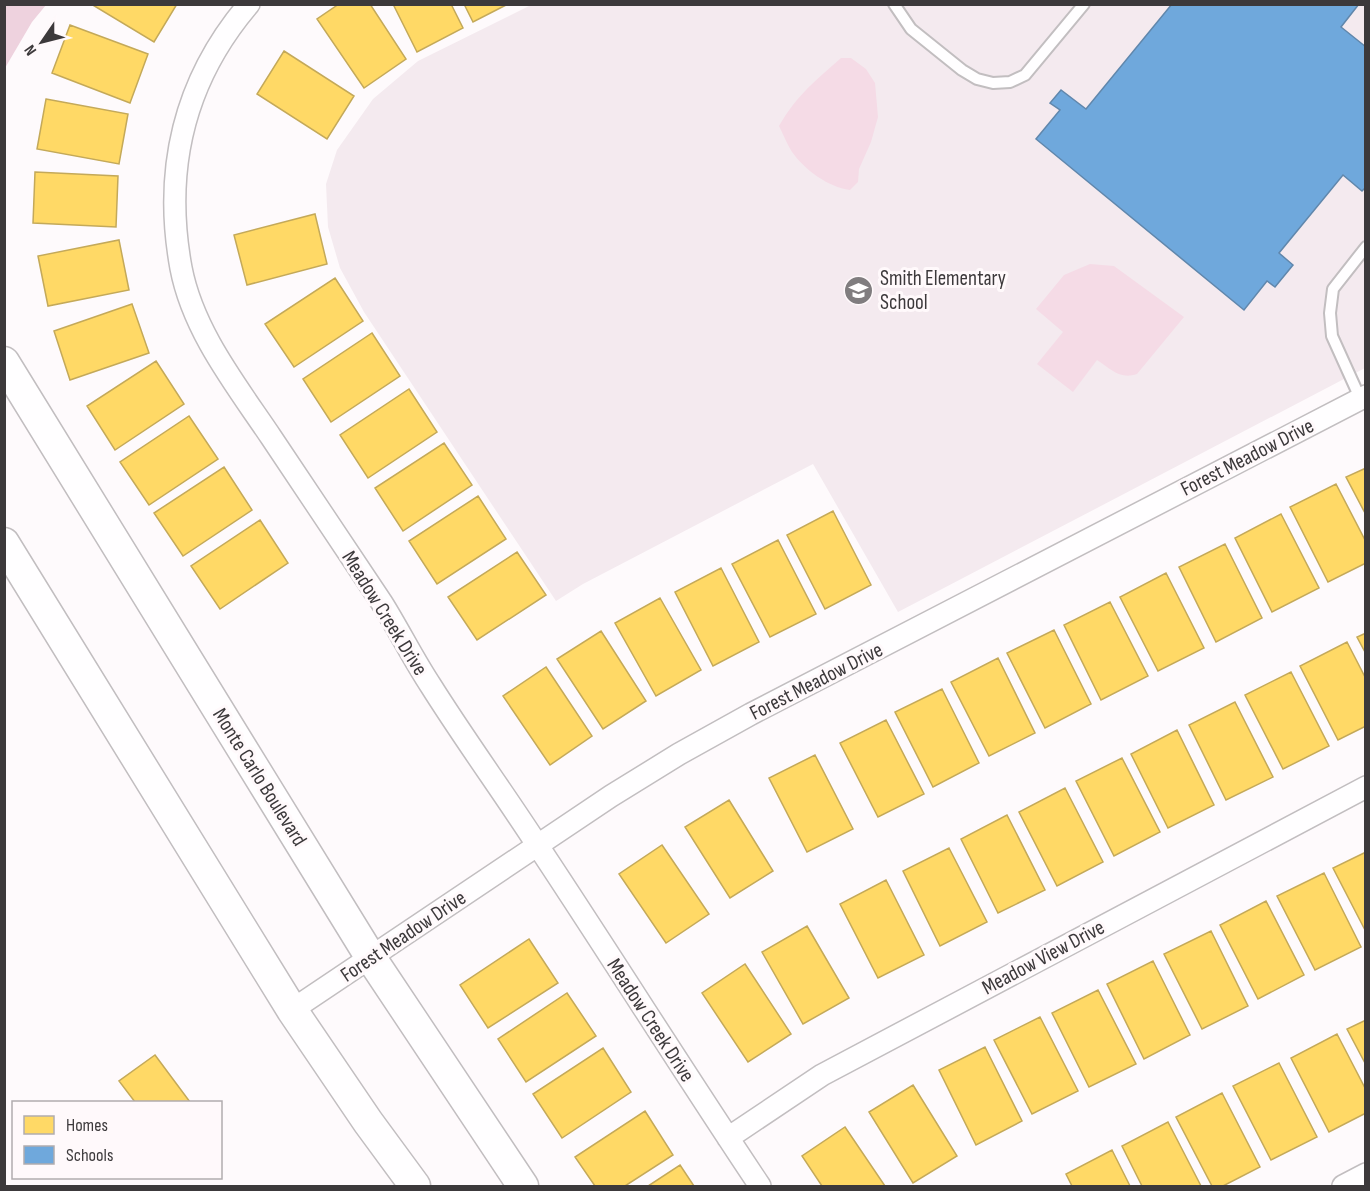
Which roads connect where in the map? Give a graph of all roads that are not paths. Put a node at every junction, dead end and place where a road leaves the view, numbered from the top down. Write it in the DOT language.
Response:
graph roads {
  1 [pos="249,4"];
  2 [pos="894,4"];
  3 [pos="1084,4"];
  4 [pos="1365,247"];
  5 [pos="4,362"];
  6 [pos="1363,397"];
  7 [pos="4,543"];
  8 [pos="1365,787"];
  9 [pos="538,846"];
  10 [pos="371,958"];
  11 [pos="292,1010"];
  12 [pos="728,1138"];
  13 [pos="1365,1174"];
  14 [pos="416,1186"];
  15 [pos="523,1186"];
  16 [pos="760,1186"];
  17 [pos="1342,1186"];
  1 -- 9 [label="street, Meadow Creek Drive"];
  2 -- 3 [label="lane"];
  4 -- 6 [label="lane"];
  5 -- 10 [label="main road, Monte Carlo Boulevard"];
  6 -- 9 [label="street, Forest Meadow Drive"];
  7 -- 11 [label="main road"];
  8 -- 12 [label="street, Meadow View Drive"];
  9 -- 10 [label="street, Forest Meadow Drive"];
  9 -- 12 [label="street, Meadow Creek Drive"];
  10 -- 11 [label="street, Forest Meadow Drive"];
  10 -- 15 [label="main road, Monte Carlo Boulevard"];
  11 -- 14 [label="main road"];
  12 -- 16 [label="street, Meadow Creek Drive"];
  13 -- 17 [label="street"];
}
